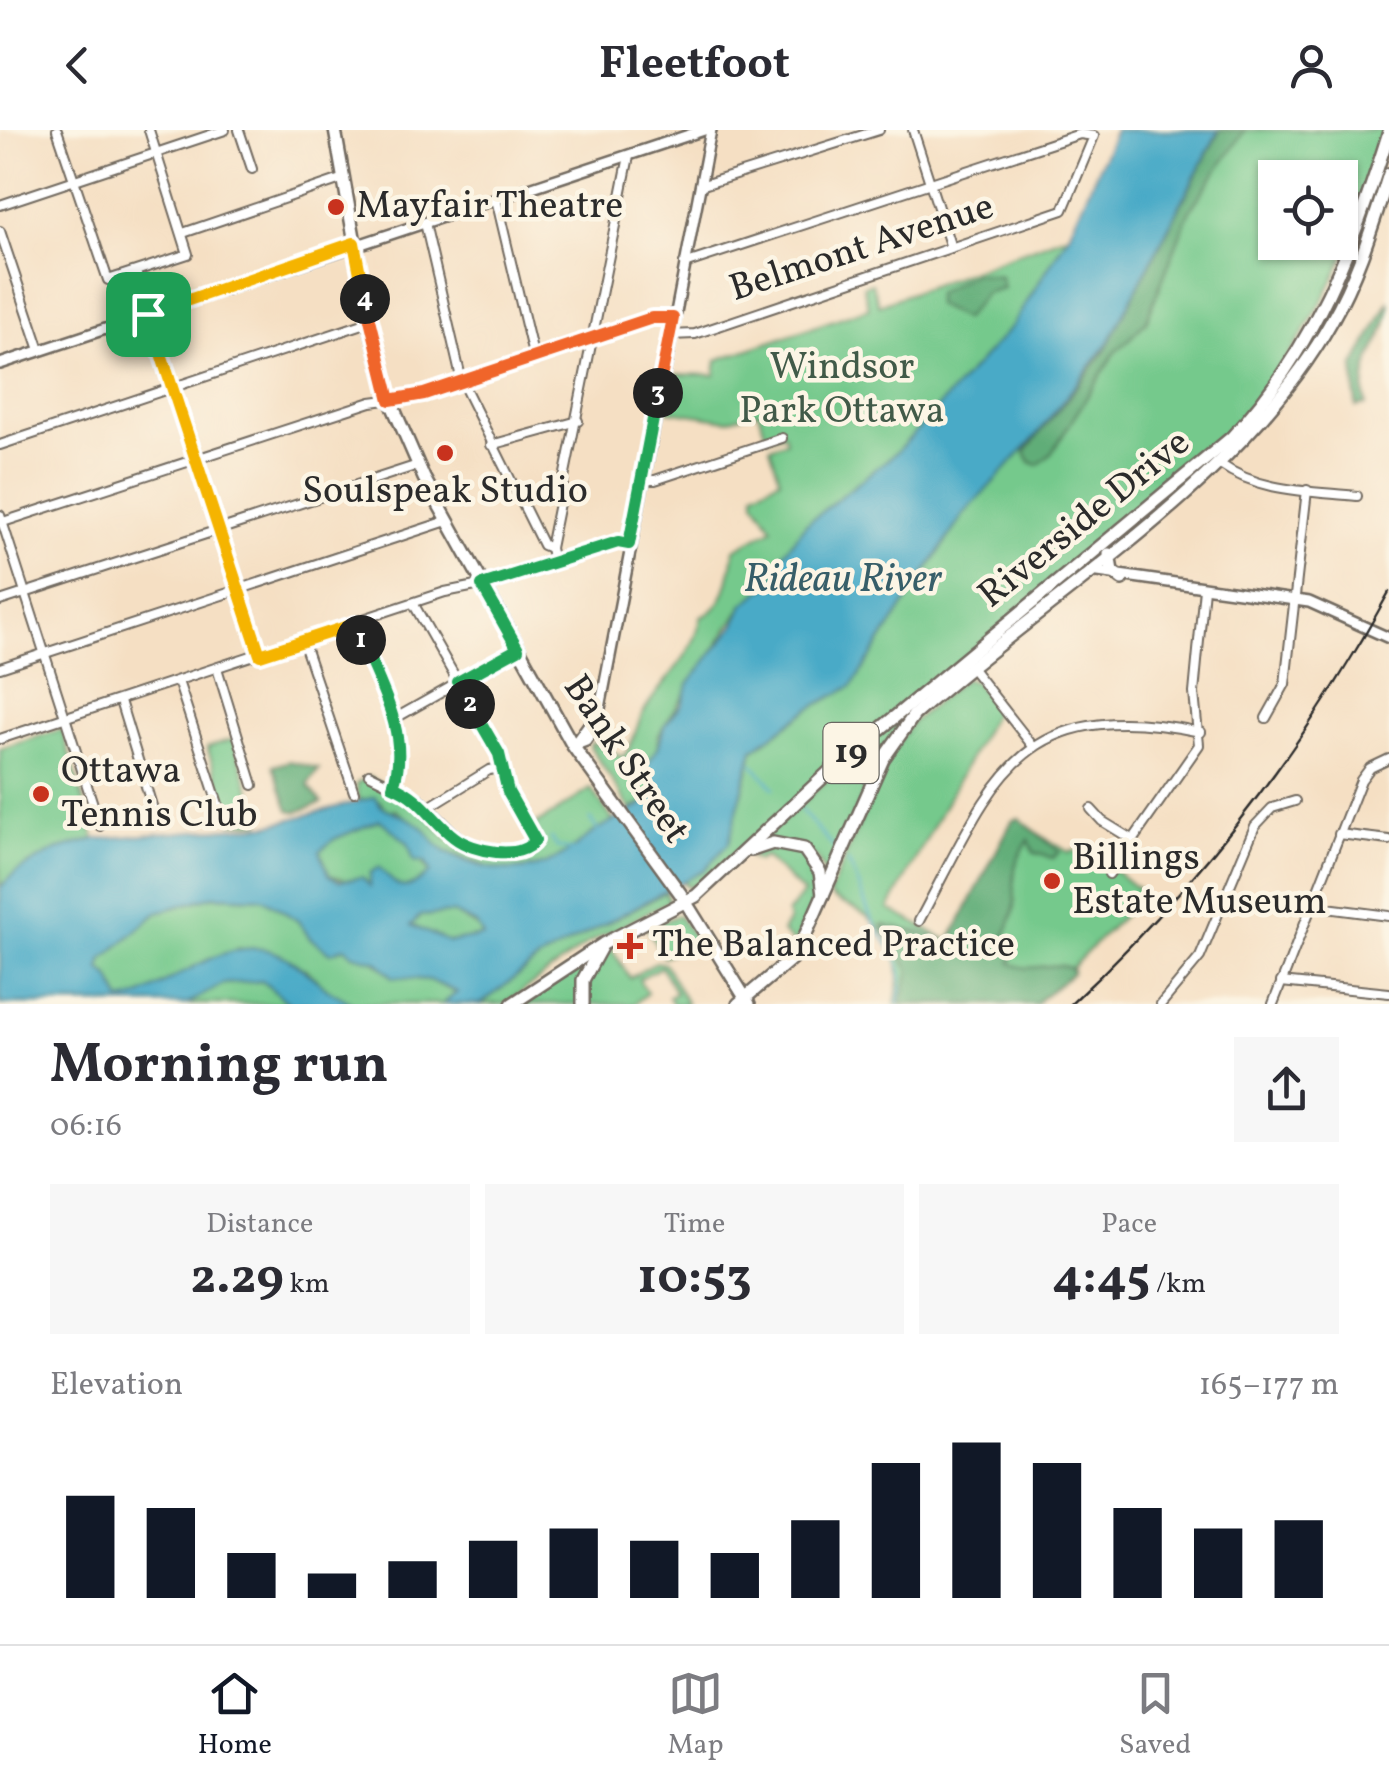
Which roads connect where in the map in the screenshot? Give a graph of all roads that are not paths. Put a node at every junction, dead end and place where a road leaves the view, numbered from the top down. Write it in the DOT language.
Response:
graph roads {
  1 [pos="57,130"];
  2 [pos="149,130"];
  3 [pos="225,130"];
  4 [pos="239,130"];
  5 [pos="335,130"];
  6 [pos="707,130"];
  7 [pos="878,130"];
  8 [pos="913,130"];
  9 [pos="1389,132"];
  10 [pos="156,153"];
  11 [pos="628,156"];
  12 [pos="252,169"];
  13 [pos="1389,174"];
  14 [pos="344,178"];
  15 [pos="74,181"];
  16 [pos="930,184"];
  17 [pos="700,186"];
  18 [pos="496,199"];
  19 [pos="0,205"];
  20 [pos="425,223"];
  21 [pos="0,231"];
  22 [pos="182,233"];
  23 [pos="354,243"];
  24 [pos="950,248"];
  25 [pos="684,264"];
  26 [pos="136,272"];
  27 [pos="148,314"];
  28 [pos="673,318"];
  29 [pos="369,322"];
  30 [pos="670,335"];
  31 [pos="594,338"];
  32 [pos="40,350"];
  33 [pos="534,358"];
  34 [pos="0,364"];
  35 [pos="462,382"];
  36 [pos="173,387"];
  37 [pos="390,400"];
  38 [pos="578,421"];
  39 [pos="782,438"];
  40 [pos="0,445"];
  41 [pos="491,445"];
  42 [pos="196,458"];
  43 [pos="1220,464"];
  44 [pos="418,465"];
  45 [pos="642,480"];
  46 [pos="1306,490"];
  47 [pos="1357,496"];
  48 [pos="1,520"];
  49 [pos="447,521"];
  50 [pos="219,529"];
  51 [pos="629,544"];
  52 [pos="550,548"];
  53 [pos="1109,554"];
  54 [pos="552,562"];
  55 [pos="1085,567"];
  56 [pos="1122,579"];
  57 [pos="482,585"];
  58 [pos="1204,588"];
  59 [pos="238,590"];
  60 [pos="24,593"];
  61 [pos="1293,599"];
  62 [pos="0,600"];
  63 [pos="413,603"];
  64 [pos="355,624"];
  65 [pos="1389,638"];
  66 [pos="303,641"];
  67 [pos="518,649"];
  68 [pos="43,654"];
  69 [pos="260,655"];
  70 [pos="968,663"];
  71 [pos="0,668"];
  72 [pos="217,668"];
  73 [pos="178,681"];
  74 [pos="458,682"];
  75 [pos="120,701"];
  76 [pos="66,718"];
  77 [pos="394,718"];
  78 [pos="1266,718"];
  79 [pos="1201,732"];
  80 [pos="0,739"];
  81 [pos="574,746"];
  82 [pos="1032,746"];
  83 [pos="1386,759"];
  84 [pos="501,768"];
  85 [pos="369,774"];
  86 [pos="254,784"];
  87 [pos="393,786"];
  88 [pos="354,792"];
  89 [pos="1295,801"];
  90 [pos="428,808"];
  91 [pos="1091,809"];
  92 [pos="221,813"];
  93 [pos="156,819"];
  94 [pos="100,826"];
  95 [pos="1339,834"];
  96 [pos="1133,840"];
  97 [pos="1389,840"];
  98 [pos="743,854"];
  99 [pos="1109,874"];
  100 [pos="824,896"];
  101 [pos="683,898"];
  102 [pos="1311,906"];
  103 [pos="1389,916"];
  104 [pos="919,921"];
  105 [pos="603,944"];
  106 [pos="1280,982"];
  107 [pos="1389,994"];
  108 [pos="745,1003"];
  109 [pos="512,1004"];
  110 [pos="583,1004"];
  111 [pos="1161,1004"];
  112 [pos="1272,1004"];
  1 -- 15 [label="street"];
  2 -- 10 [label="street"];
  3 -- 10 [label="street"];
  4 -- 12 [label="street"];
  5 -- 14 [label="main road, Bank Street"];
  6 -- 11 [label="street"];
  6 -- 17 [label="street"];
  7 -- 17 [label="street"];
  8 -- 16 [label="street"];
  9 -- 55 [label="main road, Riverside Drive / 19"];
  10 -- 15 [label="street"];
  10 -- 22 [label="street"];
  11 -- 18 [label="street"];
  11 -- 31 [label="street"];
  13 -- 43 [label="main road, Riverside Drive / 19"];
  14 -- 22 [label="street"];
  14 -- 23 [label="main road, Bank Street"];
  15 -- 19 [label="street"];
  15 -- 26 [label="street"];
  16 -- 24 [label="street"];
  16 -- 24 [label="street, Belmont Avenue"];
  16 -- 25 [label="street"];
  17 -- 25 [label="street"];
  18 -- 20 [label="street"];
  18 -- 33 [label="street"];
  20 -- 23 [label="street"];
  20 -- 35 [label="street"];
  21 -- 32 [label="street"];
  22 -- 26 [label="street"];
  23 -- 27 [label="street"];
  23 -- 29 [label="main road, Bank Street"];
  24 -- 30 [label="street, Belmont Avenue"];
  25 -- 28 [label="street"];
  26 -- 27 [label="street"];
  27 -- 32 [label="street"];
  27 -- 36 [label="street"];
  28 -- 30 [label="street"];
  28 -- 31 [label="street"];
  29 -- 36 [label="street"];
  29 -- 37 [label="main road, Bank Street"];
  30 -- 45 [label="street"];
  31 -- 33 [label="street"];
  31 -- 38 [label="street"];
  32 -- 34 [label="street"];
  33 -- 35 [label="street"];
  35 -- 37 [label="street"];
  35 -- 41 [label="street"];
  36 -- 40 [label="street"];
  36 -- 42 [label="street"];
  37 -- 42 [label="street"];
  37 -- 44 [label="main road, Bank Street"];
  38 -- 41 [label="street"];
  38 -- 52 [label="street"];
  39 -- 45 [label="street"];
  41 -- 52 [label="street"];
  42 -- 48 [label="street"];
  42 -- 50 [label="street"];
  43 -- 46 [label="street"];
  43 -- 53 [label="main road, Riverside Drive / 19"];
  44 -- 49 [label="main road, Bank Street"];
  44 -- 50 [label="street"];
  45 -- 51 [label="street"];
  46 -- 47 [label="street"];
  46 -- 61 [label="street"];
  48 -- 60 [label="street"];
  49 -- 57 [label="main road, Bank Street"];
  49 -- 59 [label="street"];
  50 -- 59 [label="street"];
  50 -- 60 [label="street"];
  51 -- 54 [label="street"];
  51 -- 81 [label="street"];
  52 -- 54 [label="street"];
  53 -- 55 [label="main road, Riverside Drive / 19"];
  53 -- 56 [label="main road"];
  54 -- 57 [label="street"];
  55 -- 56 [label="street"];
  55 -- 70 [label="main road, Riverside Drive / 19"];
  56 -- 58 [label="street"];
  57 -- 63 [label="street"];
  57 -- 67 [label="main road, Bank Street"];
  58 -- 61 [label="street"];
  58 -- 79 [label="street"];
  59 -- 68 [label="street"];
  59 -- 69 [label="street"];
  60 -- 62 [label="street"];
  60 -- 68 [label="street"];
  61 -- 65 [label="street"];
  61 -- 78 [label="street"];
  63 -- 64 [label="street"];
  63 -- 74 [label="street"];
  64 -- 66 [label="street"];
  64 -- 77 [label="street"];
  66 -- 69 [label="street"];
  66 -- 88 [label="street"];
  67 -- 74 [label="street"];
  67 -- 81 [label="main road, Bank Street"];
  68 -- 71 [label="street"];
  68 -- 76 [label="street"];
  69 -- 72 [label="street"];
  70 -- 82 [label="street"];
  70 -- 98 [label="main road, Riverside Drive / 19"];
  70 -- 100 [label="main road, Riverside Drive / 19"];
  72 -- 73 [label="street"];
  72 -- 86 [label="street"];
  73 -- 75 [label="street"];
  73 -- 92 [label="street"];
  74 -- 77 [label="street"];
  74 -- 84 [label="street"];
  75 -- 76 [label="street"];
  75 -- 93 [label="street"];
  76 -- 80 [label="street"];
  76 -- 94 [label="street"];
  77 -- 87 [label="street"];
  79 -- 82 [label="street"];
  79 -- 96 [label="street"];
  81 -- 101 [label="main road, Bank Street"];
  82 -- 104 [label="street"];
  83 -- 95 [label="street"];
  84 -- 90 [label="street"];
  84 -- 90 [label="street"];
  85 -- 87 [label="street"];
  87 -- 90 [label="street"];
  89 -- 111 [label="street"];
  91 -- 96 [label="street"];
  95 -- 97 [label="street"];
  95 -- 102 [label="street"];
  96 -- 99 [label="street"];
  98 -- 100 [label="main road"];
  98 -- 101 [label="main road, Riverside Drive / 19"];
  100 -- 108 [label="main road, Riverside Drive / 19"];
  101 -- 105 [label="main road, Riverside Drive / 19"];
  101 -- 108 [label="main road, Bank Street"];
  102 -- 103 [label="street"];
  102 -- 106 [label="street"];
  105 -- 109 [label="main road, Riverside Drive / 19"];
  105 -- 110 [label="main road"];
  106 -- 107 [label="street"];
  106 -- 112 [label="street"];
}
